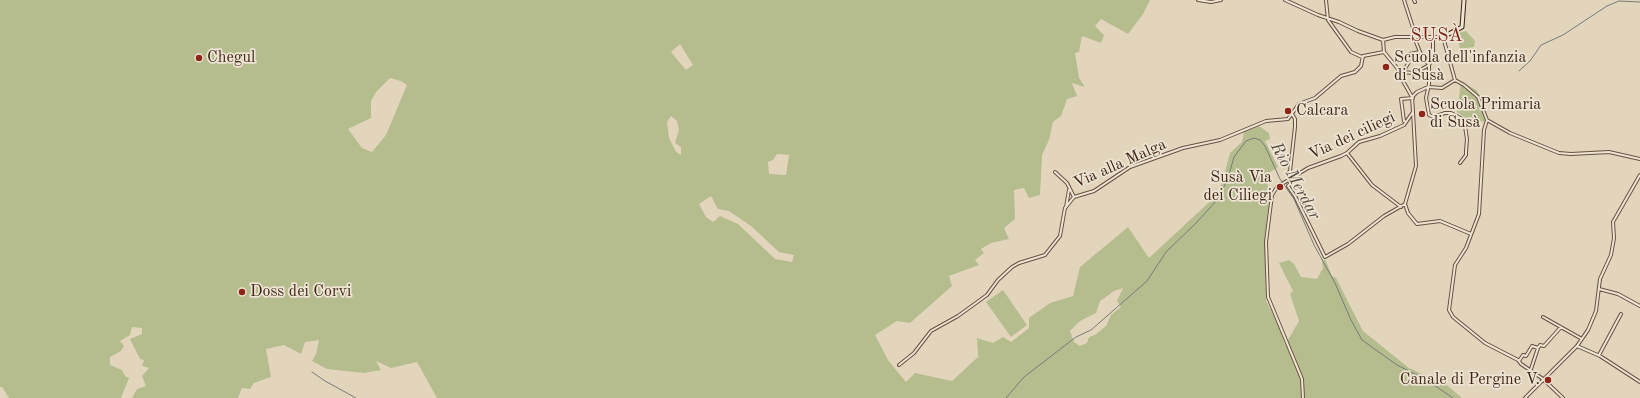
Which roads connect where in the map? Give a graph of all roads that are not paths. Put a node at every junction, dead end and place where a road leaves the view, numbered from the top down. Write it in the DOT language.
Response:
graph roads {
  1 [pos="1198,0"];
  2 [pos="1221,0"];
  3 [pos="1285,0"];
  4 [pos="1326,0"];
  5 [pos="1404,0"];
  6 [pos="1464,0"];
  7 [pos="1327,18"];
  8 [pos="1415,37"];
  9 [pos="1433,37"];
  10 [pos="1443,37"];
  11 [pos="1383,40"];
  12 [pos="1384,52"];
  13 [pos="1420,52"];
  14 [pos="1362,57"];
  15 [pos="1429,65"];
  16 [pos="1400,72"];
  17 [pos="1403,72"];
  18 [pos="1455,80"];
  19 [pos="1428,87"];
  20 [pos="1412,97"];
  21 [pos="1413,112"];
  22 [pos="1292,114"];
  23 [pos="1487,120"];
  24 [pos="1406,122"];
  25 [pos="1347,153"];
  26 [pos="1640,159"];
  27 [pos="1460,163"];
  28 [pos="1055,172"];
  29 [pos="1289,172"];
  30 [pos="1297,175"];
  31 [pos="1640,175"];
  32 [pos="1289,180"];
  33 [pos="1069,189"];
  34 [pos="1074,197"];
  35 [pos="1405,204"];
  36 [pos="1401,207"];
  37 [pos="1066,208"];
  38 [pos="1471,234"];
  39 [pos="1600,289"];
  40 [pos="1640,306"];
  41 [pos="1621,314"];
  42 [pos="1543,317"];
  43 [pos="1561,327"];
  44 [pos="1582,339"];
  45 [pos="1577,346"];
  46 [pos="1538,348"];
  47 [pos="1599,355"];
  48 [pos="1519,361"];
  49 [pos="899,365"];
  50 [pos="1531,369"];
  51 [pos="1543,379"];
  52 [pos="1640,382"];
  53 [pos="1303,398"];
  54 [pos="1525,398"];
  55 [pos="1563,398"];
  1 -- 2 [label="street"];
  3 -- 7 [label="street"];
  4 -- 7 [label="street"];
  5 -- 8 [label="street"];
  6 -- 10 [label="street"];
  7 -- 11 [label="street"];
  7 -- 14 [label="street"];
  8 -- 9 [label="street"];
  8 -- 11 [label="street"];
  8 -- 13 [label="street"];
  9 -- 10 [label="street"];
  9 -- 15 [label="street"];
  10 -- 18 [label="street"];
  11 -- 12 [label="street"];
  12 -- 14 [label="street"];
  12 -- 16 [label="street"];
  13 -- 15 [label="street"];
  13 -- 17 [label="street"];
  14 -- 22 [label="street, Via alla Malga"];
  15 -- 17 [label="street"];
  15 -- 19 [label="street"];
  16 -- 17 [label="street"];
  16 -- 20 [label="street"];
  18 -- 19 [label="street"];
  18 -- 23 [label="street"];
  19 -- 20 [label="street"];
  19 -- 27 [label="street"];
  20 -- 21 [label="street, Via dei ciliegi"];
  20 -- 24 [label="street, Via dei ciliegi"];
  21 -- 24 [label="street, Via dei ciliegi"];
  21 -- 35 [label="street"];
  22 -- 29 [label="street"];
  22 -- 34 [label="street, Via alla Malga"];
  23 -- 26 [label="street"];
  23 -- 38 [label="street"];
  24 -- 25 [label="street, Via dei ciliegi"];
  25 -- 30 [label="street, Via dei ciliegi"];
  25 -- 36 [label="street"];
  28 -- 33 [label="street"];
  29 -- 30 [label="street"];
  29 -- 32 [label="street"];
  30 -- 32 [label="street, Via dei ciliegi"];
  30 -- 36 [label="street"];
  31 -- 39 [label="street"];
  32 -- 53 [label="street, Via dei ciliegi"];
  33 -- 34 [label="street"];
  33 -- 37 [label="street"];
  34 -- 37 [label="street, Via alla Malga"];
  35 -- 36 [label="street"];
  35 -- 38 [label="street"];
  37 -- 49 [label="street, Via alla Malga"];
  38 -- 48 [label="street"];
  39 -- 40 [label="street"];
  39 -- 44 [label="street"];
  41 -- 47 [label="street"];
  42 -- 43 [label="street"];
  43 -- 44 [label="street"];
  43 -- 46 [label="street"];
  44 -- 45 [label="street"];
  45 -- 47 [label="street"];
  45 -- 51 [label="street"];
  46 -- 48 [label="street"];
  46 -- 50 [label="street"];
  47 -- 52 [label="street"];
  48 -- 50 [label="street"];
  50 -- 51 [label="street"];
  51 -- 54 [label="street"];
  51 -- 55 [label="street"];
}
